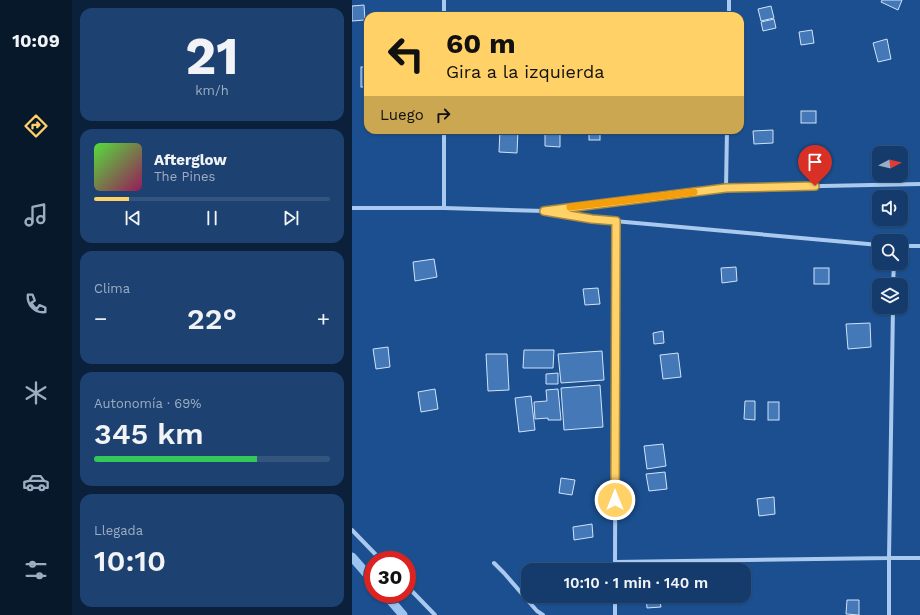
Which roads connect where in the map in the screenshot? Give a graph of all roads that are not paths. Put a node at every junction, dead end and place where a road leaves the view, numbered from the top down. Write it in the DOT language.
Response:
graph roads {
  1 [pos="444,0"];
  2 [pos="729,0"];
  3 [pos="444,12"];
  4 [pos="729,12"];
  5 [pos="444,134"];
  6 [pos="727,134"];
  7 [pos="920,184"];
  8 [pos="726,188"];
  9 [pos="352,208"];
  10 [pos="444,208"];
  11 [pos="544,211"];
  12 [pos="616,221"];
  13 [pos="872,244"];
  14 [pos="908,246"];
  15 [pos="920,246"];
  16 [pos="893,314"];
  17 [pos="352,530"];
  18 [pos="372,551"];
  19 [pos="889,558"];
  20 [pos="920,558"];
  21 [pos="494,562"];
  22 [pos="615,562"];
  23 [pos="416,595"];
  24 [pos="615,603"];
  25 [pos="435,615"];
  26 [pos="543,615"];
  27 [pos="615,615"];
  28 [pos="889,615"];
  1 -- 3 [label="street"];
  2 -- 4 [label="street"];
  5 -- 10 [label="street"];
  6 -- 8 [label="street"];
  7 -- 8 [label="street"];
  8 -- 11 [label="street"];
  9 -- 10 [label="street"];
  10 -- 11 [label="street"];
  11 -- 12 [label="street"];
  12 -- 13 [label="street"];
  12 -- 22 [label="street"];
  14 -- 15 [label="street"];
  16 -- 19 [label="street"];
  17 -- 18 [label="street"];
  19 -- 20 [label="street"];
  19 -- 22 [label="street"];
  19 -- 28 [label="street"];
  21 -- 26 [label="street"];
  23 -- 25 [label="street"];
  24 -- 27 [label="street"];
}
